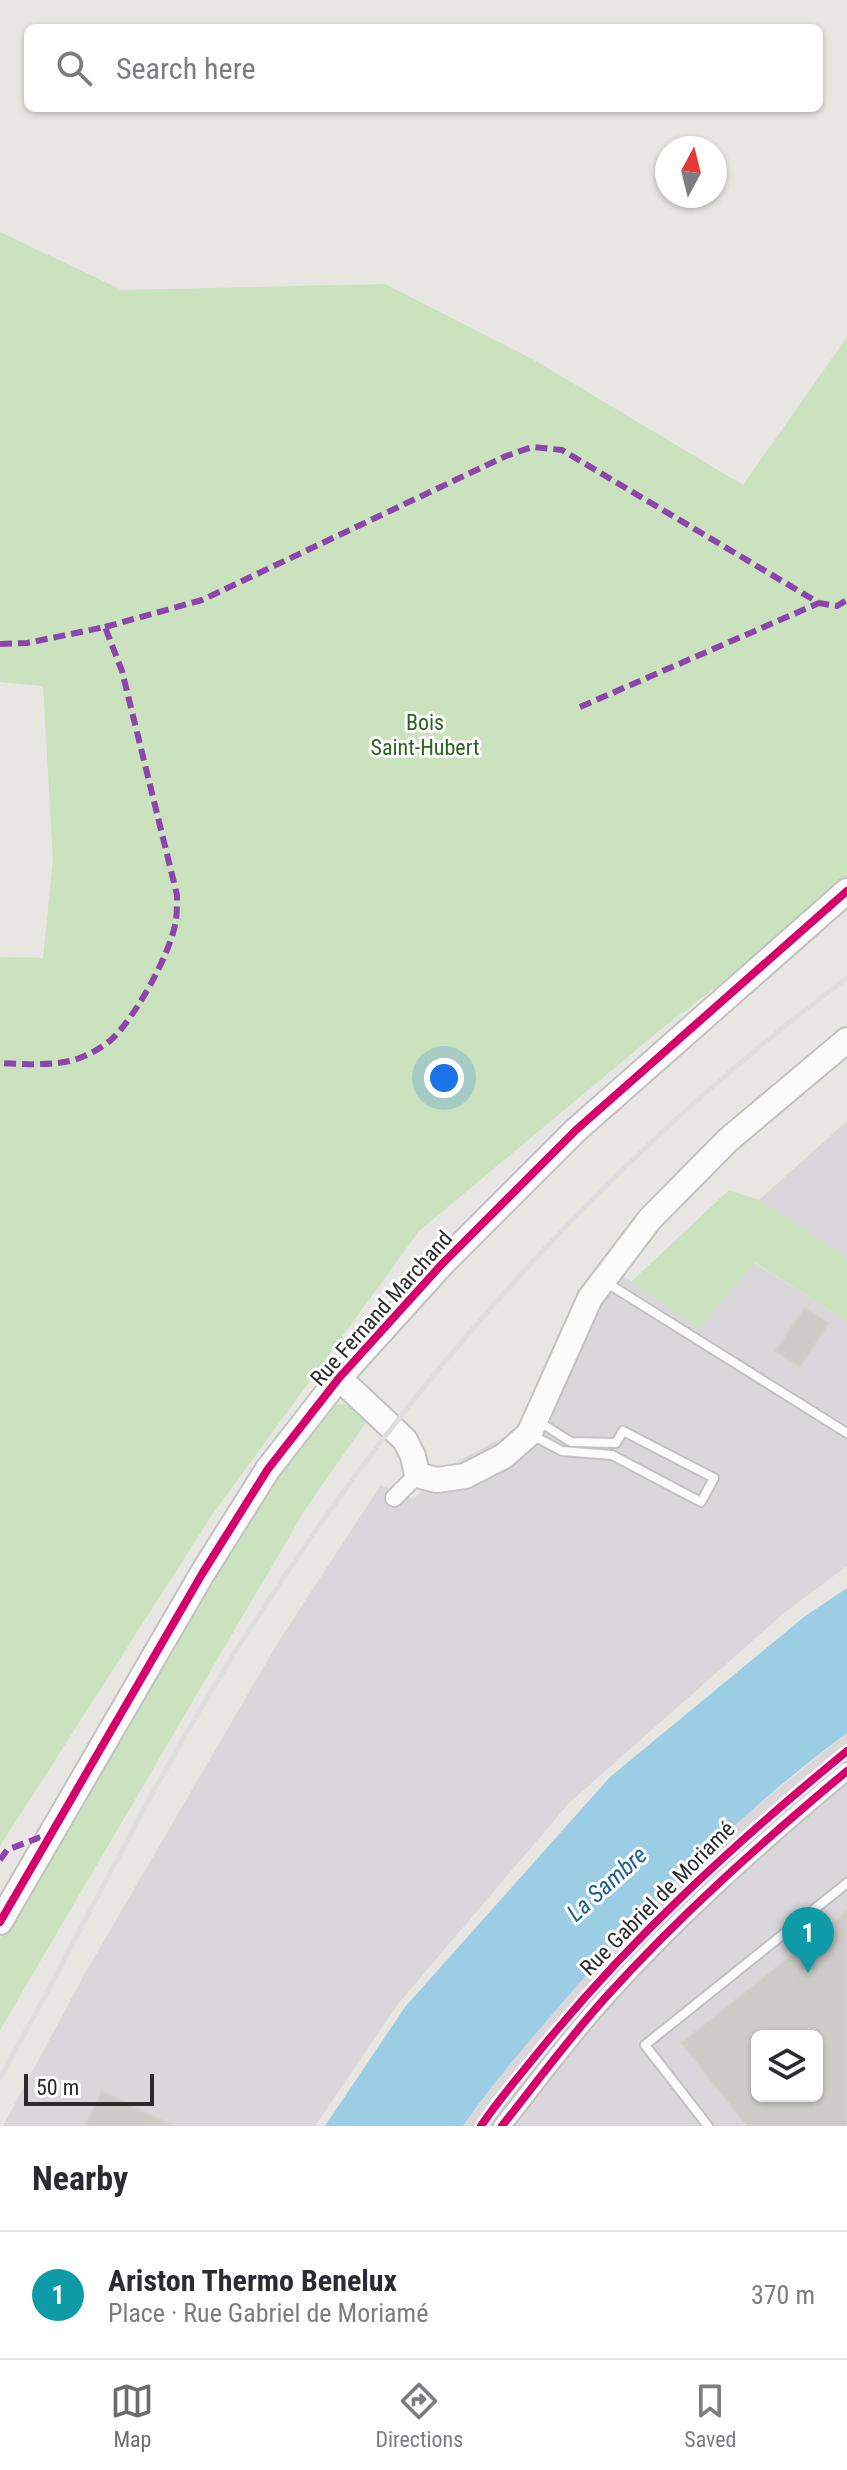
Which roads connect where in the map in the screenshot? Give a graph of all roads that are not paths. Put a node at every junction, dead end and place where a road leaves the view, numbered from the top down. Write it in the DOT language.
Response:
graph roads {
  1 [pos="847,891"];
  2 [pos="847,1040"];
  3 [pos="603,1280"];
  4 [pos="339,1378"];
  5 [pos="532,1427"];
  6 [pos="847,1433"];
  7 [pos="417,1475"];
  8 [pos="394,1498"];
  9 [pos="847,1771"];
  10 [pos="847,1883"];
  11 [pos="0,1922"];
  12 [pos="502,2126"];
  13 [pos="708,2126"];
  1 -- 4 [label="street, Rue Fernand Marchand"];
  2 -- 3 [label="street"];
  3 -- 5 [label="street"];
  3 -- 6 [label="lane"];
  4 -- 7 [label="street"];
  4 -- 11 [label="street, Rue Fernand Marchand"];
  5 -- 5 [label="lane"];
  5 -- 7 [label="street"];
  7 -- 8 [label="street"];
  9 -- 12 [label="street, Rue Gabriel de Moriamé"];
  10 -- 13 [label="lane"];
}
